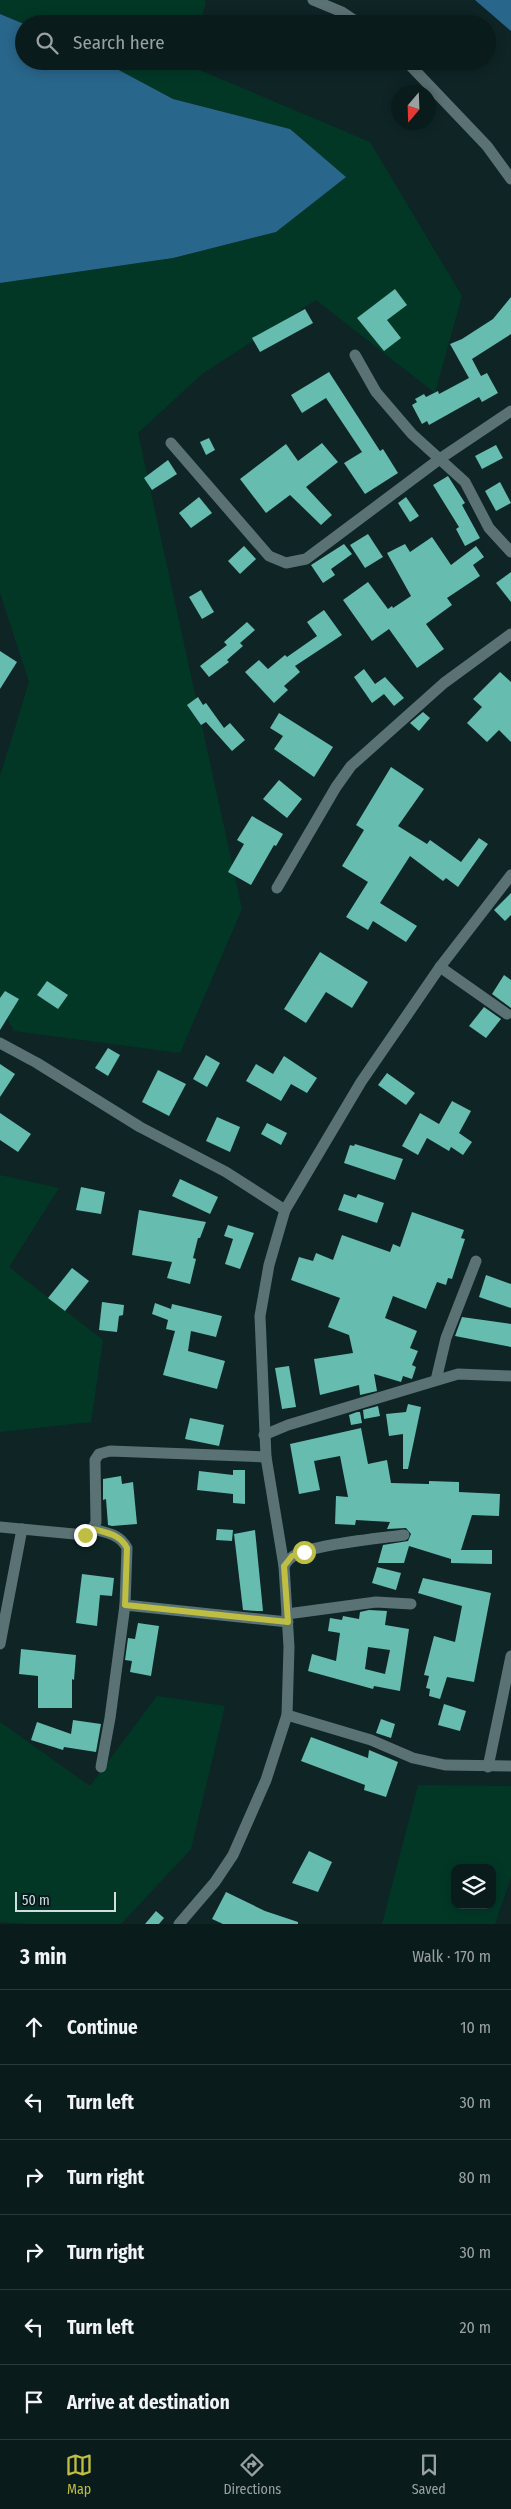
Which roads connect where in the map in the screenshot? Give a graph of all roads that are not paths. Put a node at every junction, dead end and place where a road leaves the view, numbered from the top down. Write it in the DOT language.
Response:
graph roads {
  1 [pos="313,0"];
  2 [pos="346,15"];
  3 [pos="415,70"];
  4 [pos="511,179"];
  5 [pos="355,355"];
  6 [pos="511,411"];
  7 [pos="171,443"];
  8 [pos="442,458"];
  9 [pos="511,552"];
  10 [pos="511,634"];
  11 [pos="511,875"];
  12 [pos="277,888"];
  13 [pos="440,967"];
  14 [pos="507,1014"];
  15 [pos="0,1043"];
  16 [pos="285,1210"];
  17 [pos="476,1262"];
  18 [pos="511,1376"];
  19 [pos="436,1380"];
  20 [pos="264,1435"];
  21 [pos="266,1457"];
  22 [pos="0,1527"];
  23 [pos="22,1529"];
  24 [pos="93,1529"];
  25 [pos="404,1535"];
  26 [pos="284,1566"];
  27 [pos="411,1604"];
  28 [pos="125,1605"];
  29 [pos="287,1618"];
  30 [pos="0,1644"];
  31 [pos="511,1656"];
  32 [pos="287,1715"];
  33 [pos="511,1766"];
  34 [pos="101,1767"];
  35 [pos="488,1767"];
  36 [pos="179,1924"];
  1 -- 2 [label="street"];
  3 -- 4 [label="street"];
  5 -- 8 [label="street"];
  6 -- 8 [label="street"];
  7 -- 8 [label="street"];
  8 -- 9 [label="street"];
  10 -- 12 [label="street"];
  11 -- 13 [label="street"];
  13 -- 14 [label="street"];
  13 -- 16 [label="street"];
  15 -- 16 [label="street"];
  16 -- 20 [label="street"];
  17 -- 19 [label="street"];
  18 -- 19 [label="street"];
  19 -- 20 [label="street"];
  20 -- 21 [label="street"];
  21 -- 24 [label="street"];
  21 -- 26 [label="street"];
  22 -- 23 [label="street"];
  23 -- 24 [label="street"];
  23 -- 30 [label="street"];
  24 -- 28 [label="street"];
  25 -- 26 [label="street"];
  26 -- 29 [label="street"];
  27 -- 29 [label="street"];
  28 -- 29 [label="street"];
  28 -- 34 [label="street"];
  29 -- 32 [label="street"];
  31 -- 35 [label="street"];
  32 -- 35 [label="street"];
  32 -- 36 [label="street"];
  33 -- 35 [label="street"];
}
